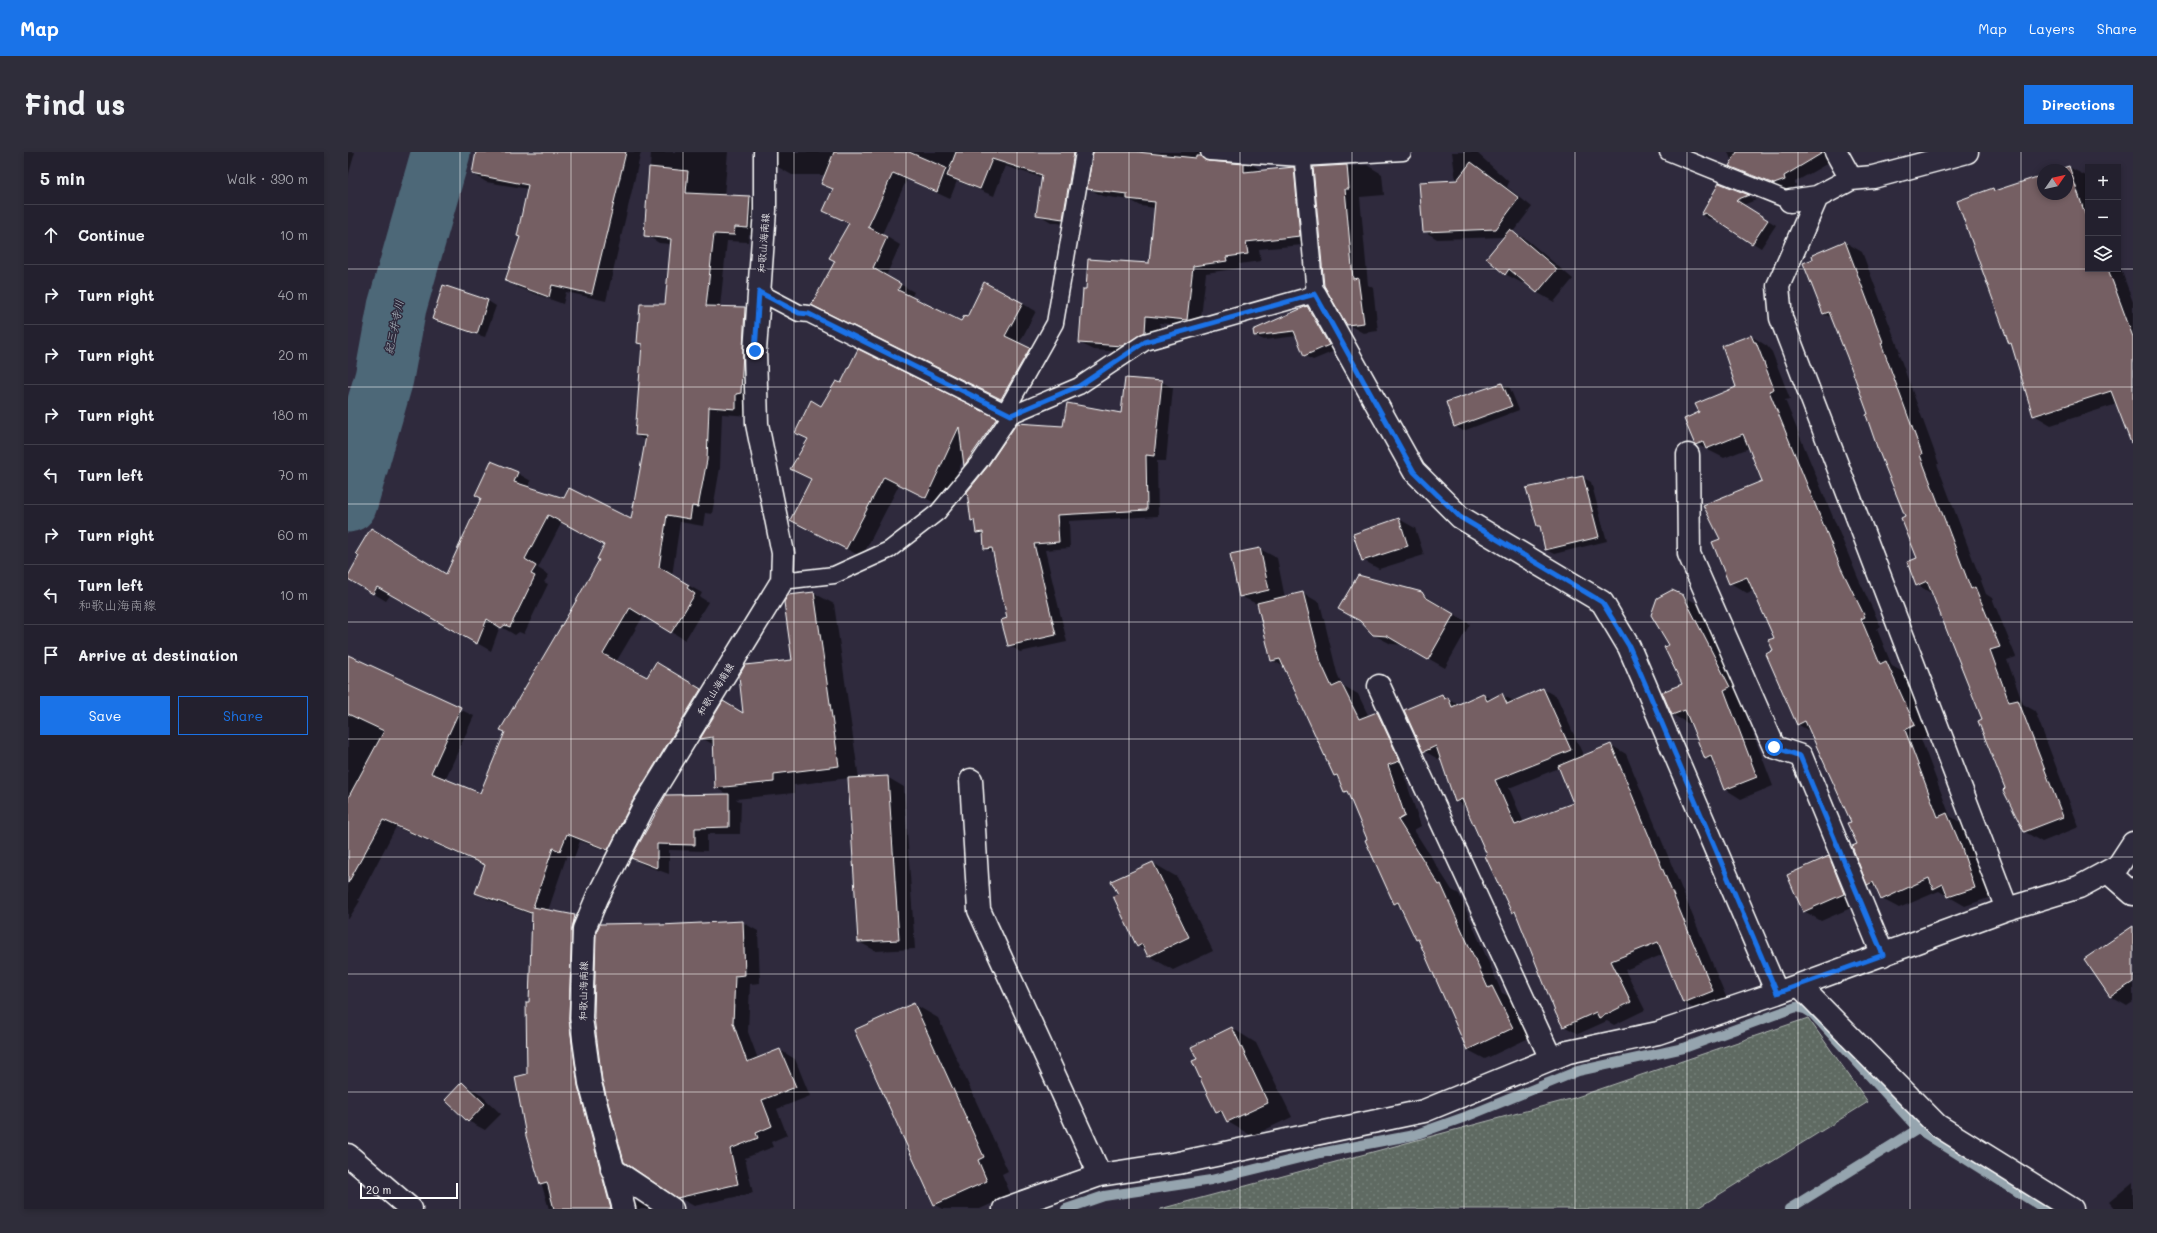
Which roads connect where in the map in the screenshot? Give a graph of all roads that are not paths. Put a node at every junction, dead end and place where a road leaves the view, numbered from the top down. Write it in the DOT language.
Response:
graph roads {
  1 [pos="765,152"];
  2 [pos="1084,152"];
  3 [pos="1209,152"];
  4 [pos="1403,152"];
  5 [pos="1668,152"];
  6 [pos="1836,152"];
  7 [pos="1967,152"];
  8 [pos="1302,155"];
  9 [pos="1851,179"];
  10 [pos="1817,197"];
  11 [pos="1790,201"];
  12 [pos="759,292"];
  13 [pos="1315,294"];
  14 [pos="1011,415"];
  15 [pos="1688,455"];
  16 [pos="782,581"];
  17 [pos="1379,686"];
  18 [pos="971,780"];
  19 [pos="2133,843"];
  20 [pos="2108,872"];
  21 [pos="2133,894"];
  22 [pos="2008,909"];
  23 [pos="1883,955"];
  24 [pos="1799,985"];
  25 [pos="1777,993"];
  26 [pos="1552,1059"];
  27 [pos="348,1155"];
  28 [pos="612,1169"];
  29 [pos="1100,1175"];
  30 [pos="411,1209"];
  31 [pos="624,1209"];
  32 [pos="672,1209"];
  33 [pos="1004,1209"];
  34 [pos="2072,1209"];
  1 -- 12 [label="street, 和歌山海南線"];
  2 -- 14 [label="lane"];
  3 -- 8 [label="lane"];
  4 -- 8 [label="lane"];
  5 -- 11 [label="lane"];
  6 -- 9 [label="street"];
  7 -- 9 [label="street"];
  8 -- 13 [label="lane"];
  9 -- 10 [label="street"];
  10 -- 11 [label="street"];
  10 -- 22 [label="street"];
  12 -- 14 [label="lane"];
  12 -- 16 [label="street, 和歌山海南線"];
  13 -- 14 [label="lane"];
  13 -- 25 [label="street"];
  14 -- 16 [label="lane"];
  15 -- 23 [label="street"];
  16 -- 28 [label="street, 和歌山海南線"];
  17 -- 26 [label="street"];
  18 -- 29 [label="street"];
  19 -- 20 [label="street"];
  20 -- 21 [label="street"];
  20 -- 22 [label="street"];
  22 -- 23 [label="street"];
  23 -- 24 [label="street"];
  24 -- 25 [label="street"];
  24 -- 34 [label="street"];
  25 -- 26 [label="street"];
  26 -- 29 [label="street"];
  27 -- 30 [label="street"];
  28 -- 31 [label="street, 和歌山海南線"];
  28 -- 32 [label="street"];
  29 -- 33 [label="street"];
}
